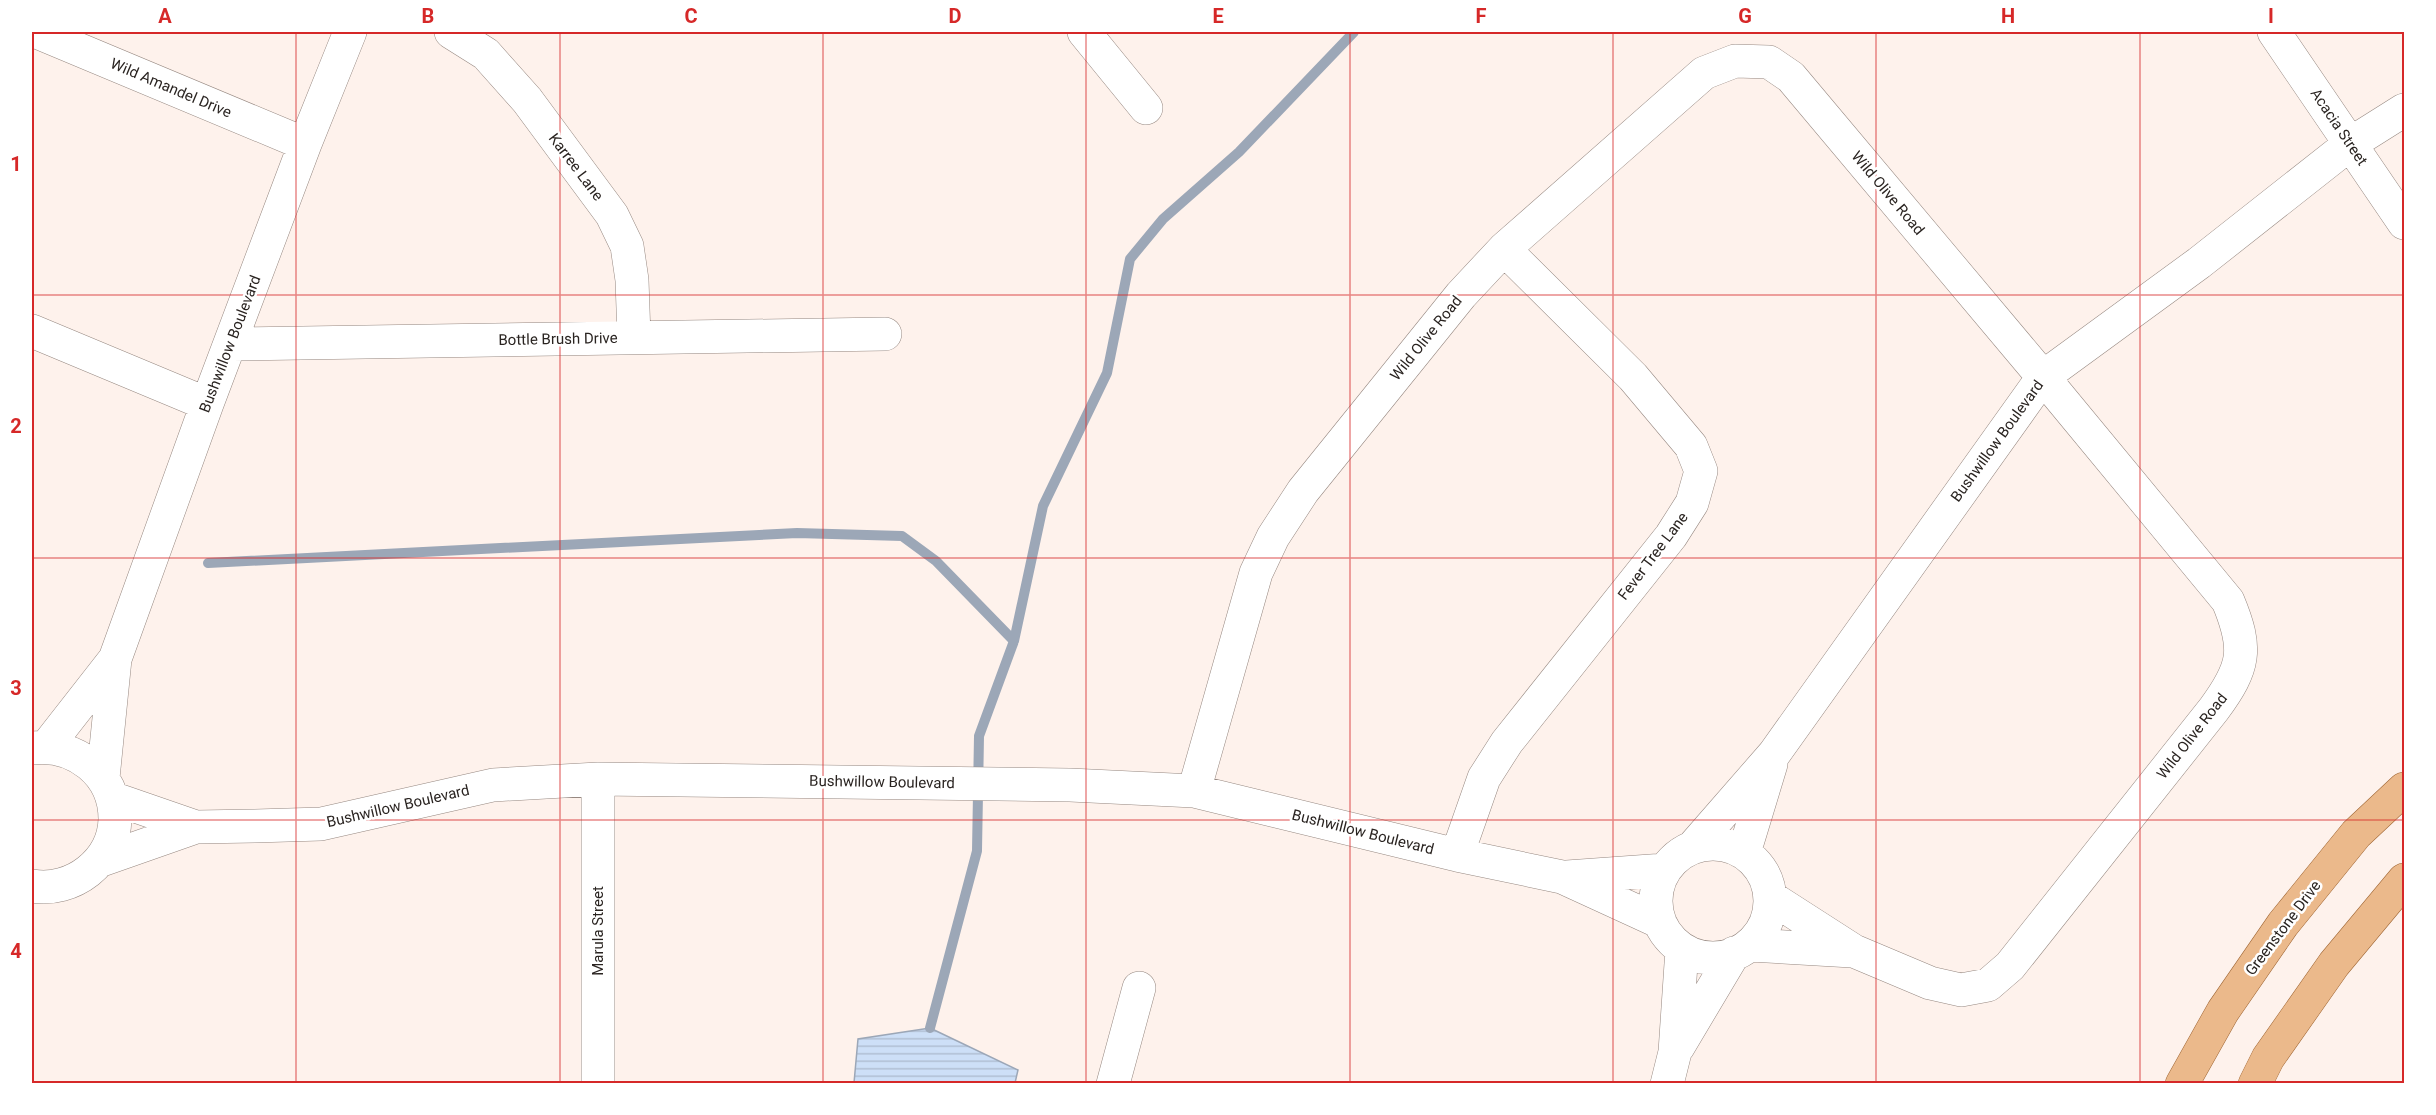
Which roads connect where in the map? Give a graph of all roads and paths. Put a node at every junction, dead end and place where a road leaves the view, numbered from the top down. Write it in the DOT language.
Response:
graph roads {
  1 [pos="37,32"];
  2 [pos="350,32"];
  3 [pos="451,32"];
  4 [pos="1084,32"];
  5 [pos="2274,32"];
  6 [pos="1146,108"];
  7 [pos="2404,110"];
  8 [pos="305,144"];
  9 [pos="2350,144"];
  10 [pos="2404,223"];
  11 [pos="1504,249"];
  12 [pos="32,331"];
  13 [pos="885,334"];
  14 [pos="634,337"];
  15 [pos="232,344"];
  16 [pos="2043,377"];
  17 [pos="207,404"];
  18 [pos="115,659"];
  19 [pos="39,747"];
  20 [pos="1774,754"];
  21 [pos="598,779"];
  22 [pos="107,788"];
  23 [pos="2404,789"];
  24 [pos="1194,791"];
  25 [pos="196,827"];
  26 [pos="1692,848"];
  27 [pos="1744,853"];
  28 [pos="1457,855"];
  29 [pos="99,861"];
  30 [pos="1665,870"];
  31 [pos="1562,877"];
  32 [pos="2404,880"];
  33 [pos="35,891"];
  34 [pos="1770,897"];
  35 [pos="1660,922"];
  36 [pos="1682,948"];
  37 [pos="1742,949"];
  38 [pos="1854,951"];
  39 [pos="1139,988"];
  40 [pos="1675,1052"];
  41 [pos="598,1083"];
  42 [pos="1113,1083"];
  43 [pos="1667,1083"];
  44 [pos="2182,1083"];
  45 [pos="2255,1083"];
  1 -- 8 [label="street, Wild Amandel Drive"];
  2 -- 8 [label="street, Bushwillow Boulevard"];
  3 -- 14 [label="street, Karree Lane"];
  4 -- 6 [label="street"];
  5 -- 9 [label="street, Acacia Street"];
  7 -- 9 [label="street, Bushwillow Boulevard"];
  8 -- 15 [label="street, Bushwillow Boulevard"];
  9 -- 10 [label="street, Acacia Street"];
  9 -- 16 [label="street, Bushwillow Boulevard"];
  11 -- 16 [label="street, Wild Olive Road"];
  11 -- 24 [label="street, Wild Olive Road"];
  11 -- 28 [label="street, Fever Tree Lane"];
  12 -- 17 [label="street"];
  13 -- 14 [label="street, Bottle Brush Drive"];
  14 -- 15 [label="street, Bottle Brush Drive"];
  15 -- 17 [label="street, Bushwillow Boulevard"];
  16 -- 20 [label="street, Bushwillow Boulevard"];
  16 -- 38 [label="street, Wild Olive Road"];
  17 -- 18 [label="street, Bushwillow Boulevard"];
  18 -- 19 [label="street, Bushwillow Boulevard"];
  18 -- 22 [label="street, Bushwillow Boulevard"];
  19 -- 22 [label="street"];
  20 -- 26 [label="street, Bushwillow Boulevard"];
  20 -- 27 [label="street, Bushwillow Boulevard"];
  21 -- 24 [label="street, Bushwillow Boulevard"];
  21 -- 25 [label="street, Bushwillow Boulevard"];
  21 -- 41 [label="street, Marula Street"];
  22 -- 25 [label="street, Bushwillow Boulevard"];
  22 -- 29 [label="street"];
  23 -- 44 [label="main road, Greenstone Drive"];
  24 -- 28 [label="street, Bushwillow Boulevard"];
  25 -- 29 [label="street, Bushwillow Boulevard"];
  26 -- 27 [label="street"];
  26 -- 30 [label="street"];
  27 -- 34 [label="street"];
  28 -- 31 [label="street, Bushwillow Boulevard"];
  29 -- 33 [label="street"];
  30 -- 31 [label="street, Bushwillow Boulevard"];
  30 -- 35 [label="street"];
  31 -- 35 [label="street, Bushwillow Boulevard"];
  32 -- 45 [label="main road"];
  34 -- 37 [label="street"];
  34 -- 38 [label="street, Wild Olive Road"];
  35 -- 36 [label="street"];
  36 -- 37 [label="street"];
  36 -- 40 [label="street"];
  37 -- 38 [label="street, Wild Olive Road"];
  37 -- 40 [label="street"];
  39 -- 42 [label="street"];
  40 -- 43 [label="street"];
}
